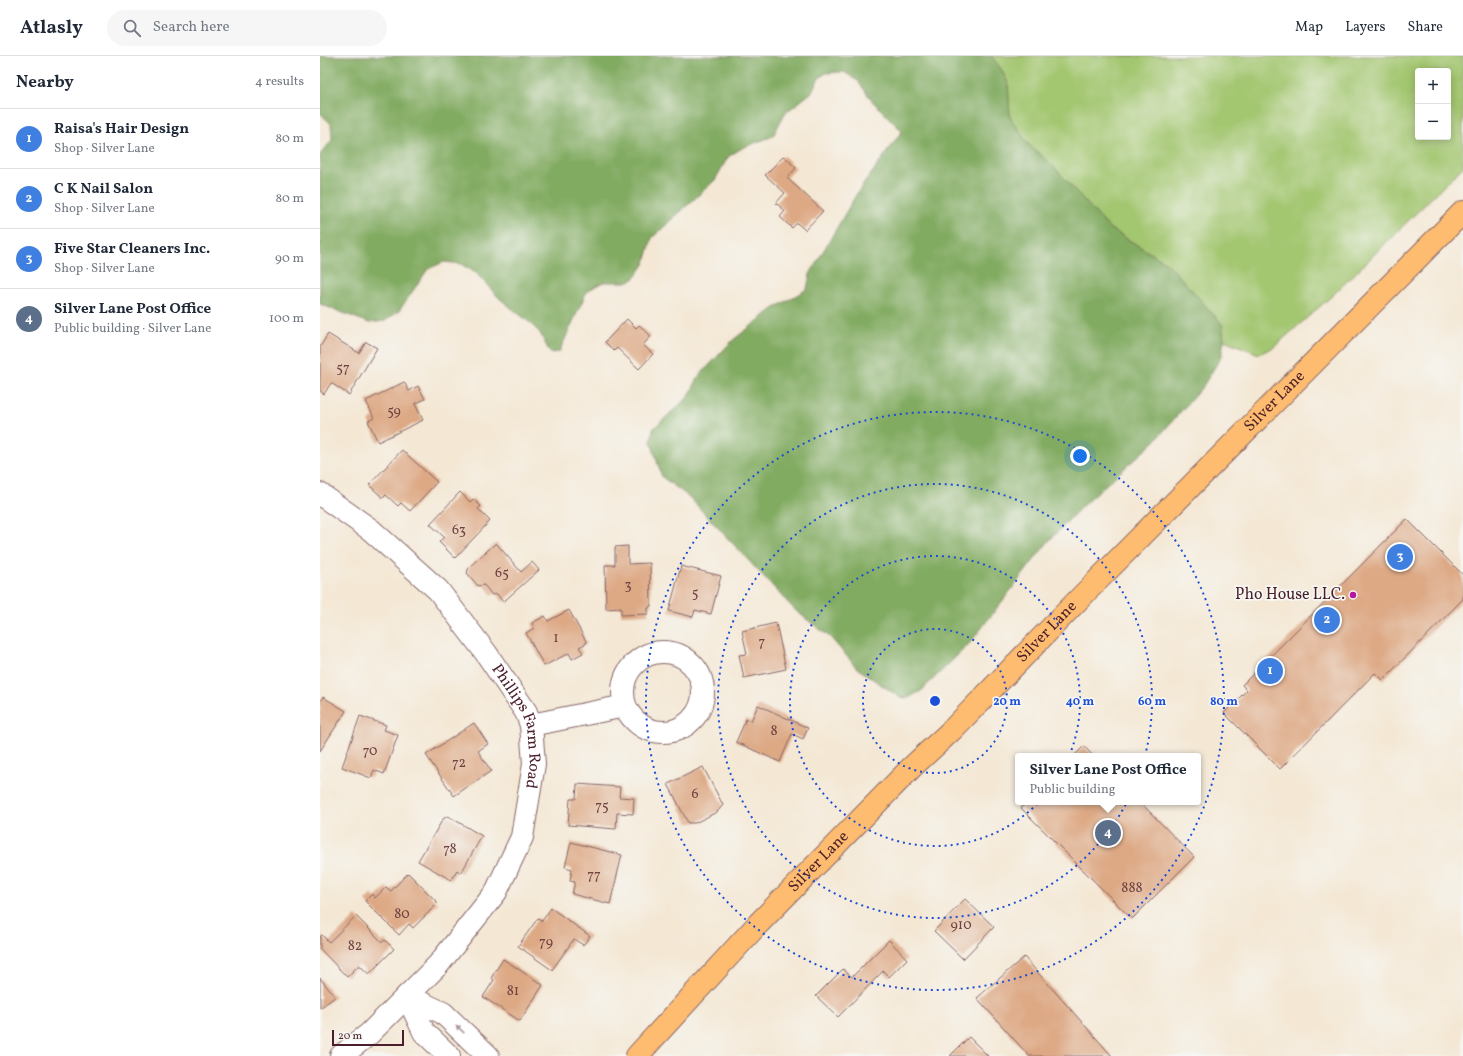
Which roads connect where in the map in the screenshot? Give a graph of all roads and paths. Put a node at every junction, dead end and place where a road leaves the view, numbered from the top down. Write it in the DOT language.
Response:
graph roads {
  1 [pos="1463,212"];
  2 [pos="320,494"];
  3 [pos="625,706"];
  4 [pos="531,725"];
  5 [pos="407,996"];
  6 [pos="341,1056"];
  7 [pos="449,1056"];
  8 [pos="488,1056"];
  9 [pos="637,1056"];
  1 -- 9 [label="main road, Silver Lane"];
  2 -- 4 [label="street, Phillips Farm Road"];
  3 -- 4 [label="street"];
  4 -- 5 [label="street, Phillips Farm Road"];
  5 -- 6 [label="street, Phillips Farm Road"];
  5 -- 7 [label="street"];
  8 -- 5 [label="street, one-way"];
}
